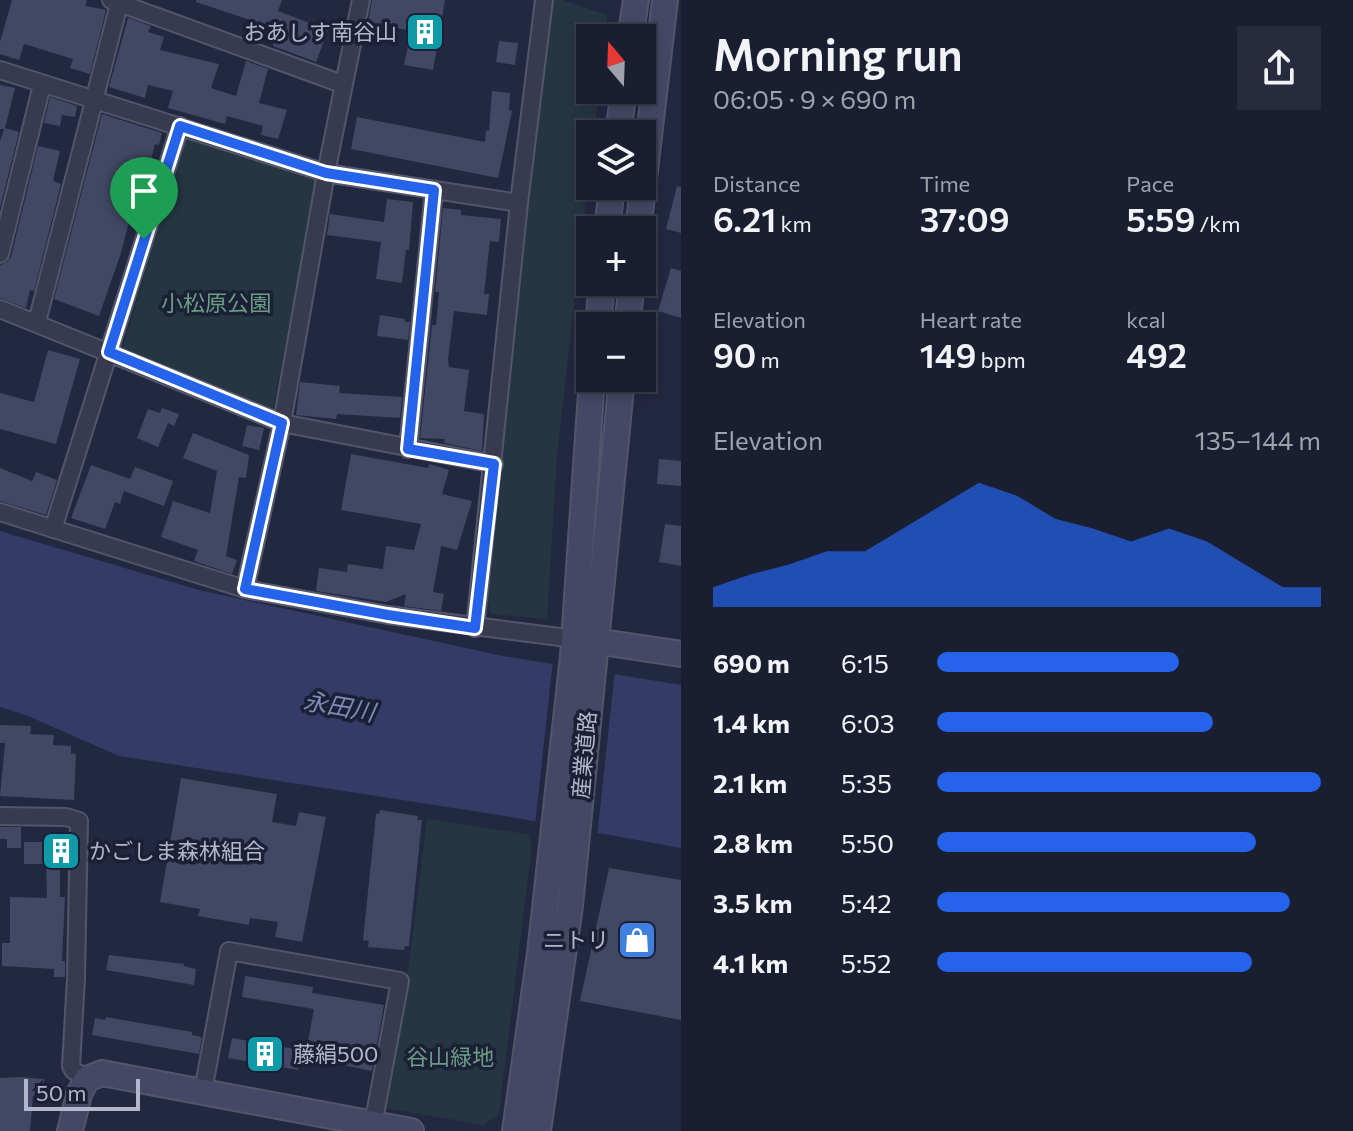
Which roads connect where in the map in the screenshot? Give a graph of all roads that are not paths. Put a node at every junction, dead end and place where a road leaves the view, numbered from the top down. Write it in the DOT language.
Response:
graph roads {
  1 [pos="361,0"];
  2 [pos="544,0"];
  3 [pos="636,0"];
  4 [pos="665,0"];
  5 [pos="116,1"];
  6 [pos="632,24"];
  7 [pos="0,70"];
  8 [pos="342,84"];
  9 [pos="42,85"];
  10 [pos="93,101"];
  11 [pos="180,126"];
  12 [pos="326,173"];
  13 [pos="434,190"];
  14 [pos="519,203"];
  15 [pos="640,216"];
  16 [pos="0,254"];
  17 [pos="0,309"];
  18 [pos="37,322"];
  19 [pos="109,352"];
  20 [pos="592,392"];
  21 [pos="620,392"];
  22 [pos="282,423"];
  23 [pos="408,449"];
  24 [pos="494,464"];
  25 [pos="0,512"];
  26 [pos="53,529"];
  27 [pos="245,589"];
  28 [pos="475,628"];
  29 [pos="583,649"];
  30 [pos="681,654"];
  31 [pos="0,816"];
  32 [pos="566,835"];
  33 [pos="87,1079"];
  34 [pos="203,1091"];
  35 [pos="370,1127"];
  36 [pos="70,1131"];
  37 [pos="411,1131"];
  38 [pos="515,1131"];
  39 [pos="538,1131"];
  1 -- 8 [label="street"];
  2 -- 14 [label="street"];
  3 -- 6 [label="main road"];
  4 -- 15 [label="main road"];
  5 -- 8 [label="street"];
  5 -- 10 [label="street"];
  7 -- 9 [label="street"];
  8 -- 12 [label="street"];
  9 -- 10 [label="street"];
  9 -- 16 [label="street"];
  10 -- 11 [label="street"];
  10 -- 18 [label="street"];
  11 -- 12 [label="street"];
  11 -- 19 [label="street"];
  12 -- 13 [label="street"];
  12 -- 22 [label="street"];
  13 -- 14 [label="street"];
  13 -- 23 [label="street"];
  14 -- 24 [label="street"];
  17 -- 18 [label="street"];
  18 -- 19 [label="street"];
  19 -- 22 [label="street"];
  19 -- 26 [label="street"];
  20 -- 29 [label="main road, 産業道路"];
  21 -- 29 [label="main road, 産業道路"];
  22 -- 23 [label="street"];
  22 -- 27 [label="street"];
  23 -- 24 [label="street"];
  24 -- 28 [label="street"];
  25 -- 26 [label="street"];
  26 -- 27 [label="street"];
  27 -- 28 [label="street"];
  28 -- 29 [label="street"];
  29 -- 30 [label="main road"];
  29 -- 32 [label="main road, 産業道路"];
  31 -- 33 [label="street"];
  32 -- 38 [label="main road, 産業道路"];
  32 -- 39 [label="main road, 産業道路"];
  33 -- 34 [label="main road"];
  33 -- 36 [label="main road"];
  34 -- 35 [label="main road"];
  34 -- 35 [label="street"];
  35 -- 37 [label="main road"];
}
